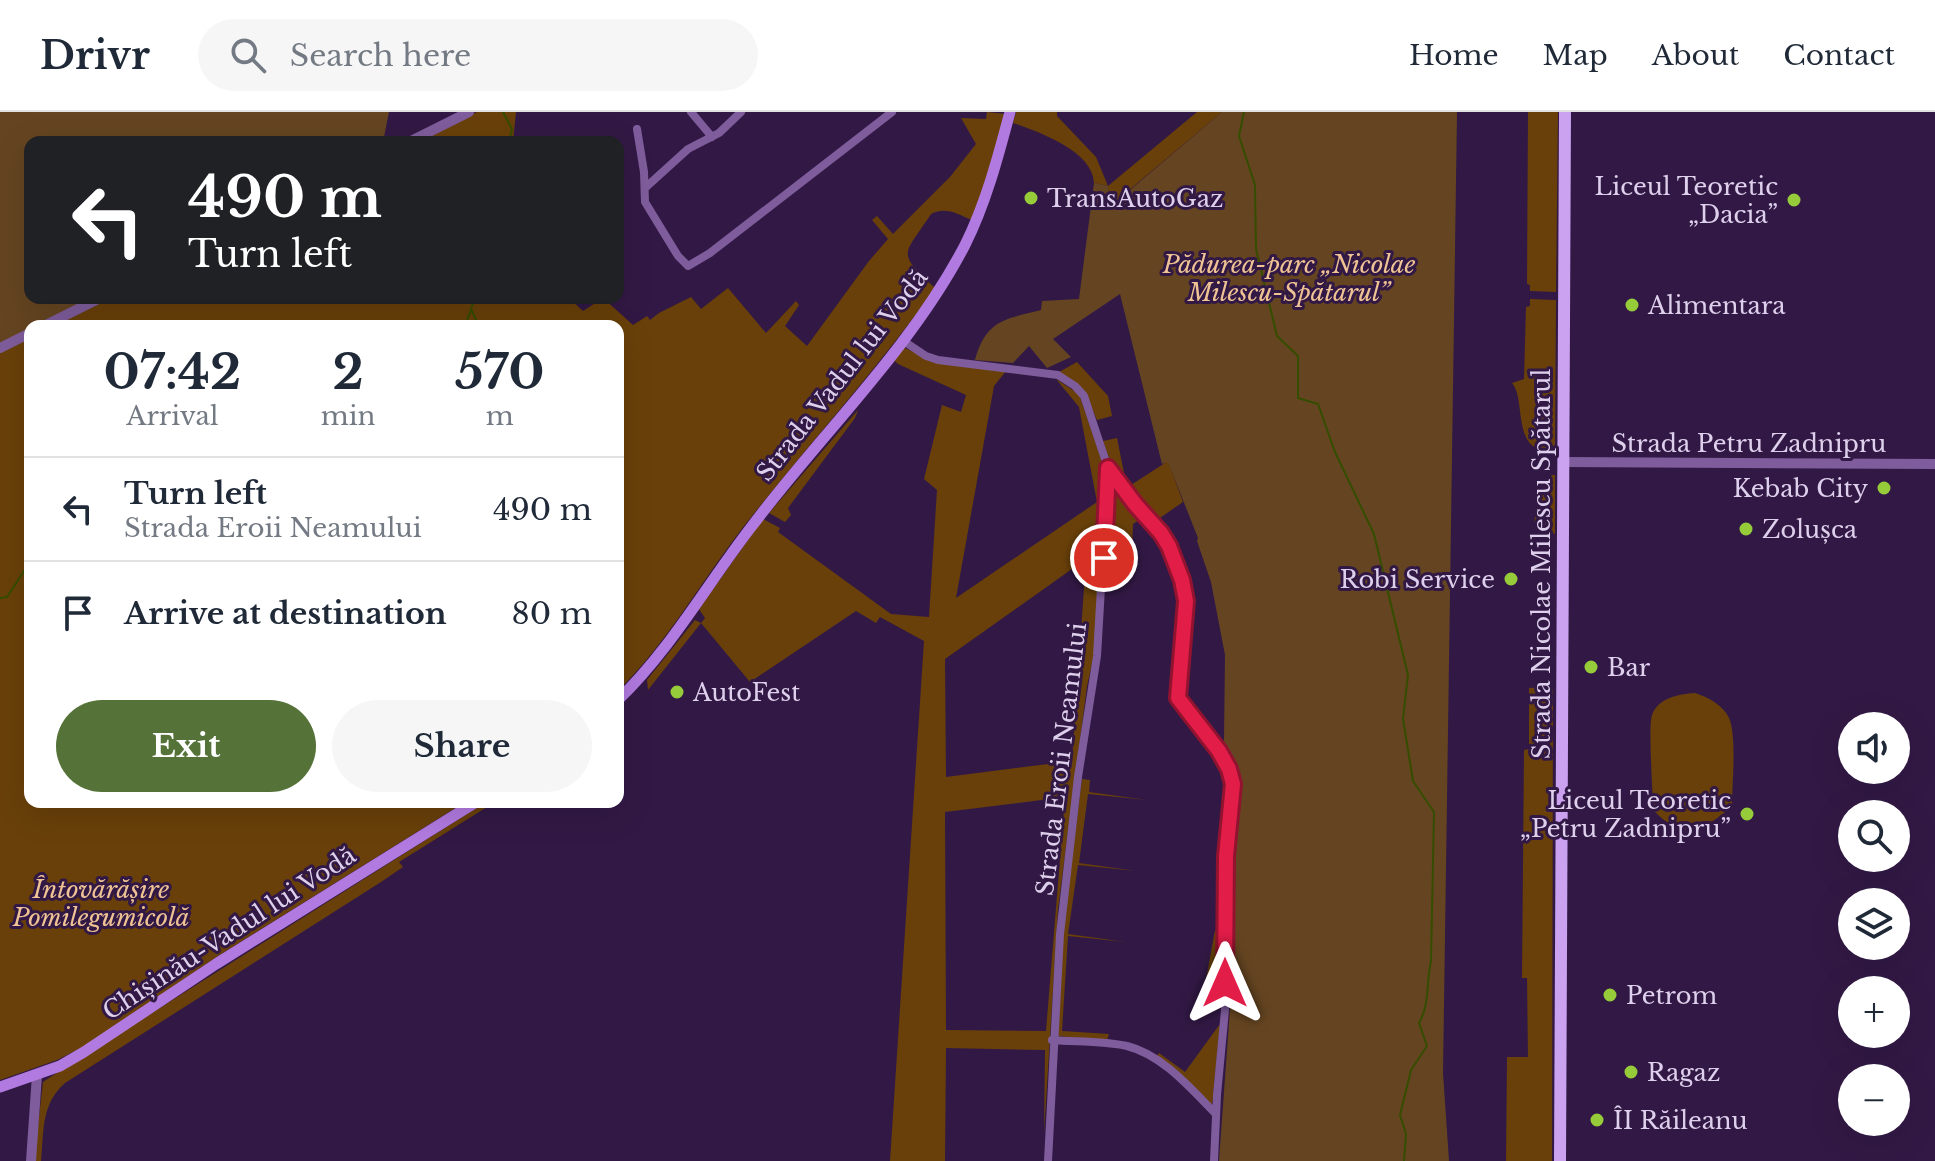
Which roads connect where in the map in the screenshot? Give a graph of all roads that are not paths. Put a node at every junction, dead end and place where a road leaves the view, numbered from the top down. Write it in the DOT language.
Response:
graph roads {
  1 [pos="469,112"];
  2 [pos="691,112"];
  3 [pos="741,112"];
  4 [pos="892,112"];
  5 [pos="1010,112"];
  6 [pos="1565,112"];
  7 [pos="637,129"];
  8 [pos="421,136"];
  9 [pos="712,137"];
  10 [pos="645,188"];
  11 [pos="88,304"];
  12 [pos="56,320"];
  13 [pos="24,336"];
  14 [pos="902,340"];
  15 [pos="0,348"];
  16 [pos="1563,462"];
  17 [pos="1935,464"];
  18 [pos="1108,468"];
  19 [pos="624,693"];
  20 [pos="466,808"];
  21 [pos="1052,1040"];
  22 [pos="37,1075"];
  23 [pos="0,1087"];
  24 [pos="1216,1114"];
  25 [pos="31,1161"];
  26 [pos="1048,1161"];
  27 [pos="1214,1161"];
  28 [pos="1560,1161"];
  1 -- 8 [label="street"];
  2 -- 9 [label="street"];
  3 -- 9 [label="street"];
  4 -- 10 [label="street"];
  5 -- 14 [label="main road, Strada Vadul lui Vodă"];
  6 -- 16 [label="main road, Strada Nicolae Milescu Spătarul"];
  7 -- 10 [label="street"];
  9 -- 10 [label="street"];
  11 -- 12 [label="street"];
  13 -- 15 [label="street"];
  14 -- 18 [label="street, Strada Eroii Neamului"];
  14 -- 19 [label="main road, Strada Vadul lui Vodă"];
  16 -- 17 [label="street, Strada Petru Zadnipru"];
  16 -- 28 [label="main road, Strada Nicolae Milescu Spătarul"];
  18 -- 21 [label="street, Strada Eroii Neamului"];
  18 -- 24 [label="street"];
  20 -- 22 [label="main road, Chișinău-Vadul lui Vodă"];
  21 -- 24 [label="street"];
  21 -- 26 [label="street, Strada Eroii Neamului"];
  22 -- 23 [label="main road, Chișinău-Vadul lui Vodă"];
  22 -- 25 [label="street"];
  24 -- 27 [label="street"];
}
